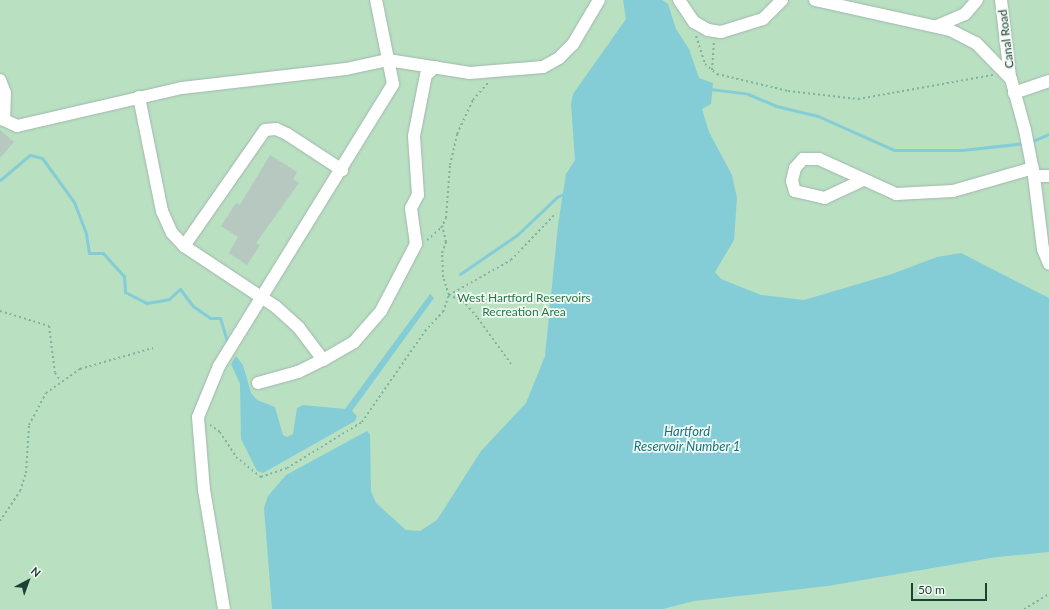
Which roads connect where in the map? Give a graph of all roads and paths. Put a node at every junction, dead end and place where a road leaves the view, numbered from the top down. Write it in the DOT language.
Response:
graph roads {
  1 [pos="376,0"];
  2 [pos="598,0"];
  3 [pos="679,0"];
  4 [pos="782,0"];
  5 [pos="815,0"];
  6 [pos="977,0"];
  7 [pos="1001,0"];
  8 [pos="694,22"];
  9 [pos="937,26"];
  10 [pos="717,32"];
  11 [pos="388,60"];
  12 [pos="435,67"];
  13 [pos="712,71"];
  14 [pos="1008,76"];
  15 [pos="0,80"];
  16 [pos="490,81"];
  17 [pos="1049,81"];
  18 [pos="1014,93"];
  19 [pos="139,97"];
  20 [pos="2,119"];
  21 [pos="342,170"];
  22 [pos="1033,172"];
  23 [pos="1049,176"];
  24 [pos="861,181"];
  25 [pos="556,213"];
  26 [pos="442,225"];
  27 [pos="184,246"];
  28 [pos="413,250"];
  29 [pos="1049,264"];
  30 [pos="449,295"];
  31 [pos="261,298"];
  32 [pos="0,311"];
  33 [pos="153,348"];
  34 [pos="323,360"];
  35 [pos="511,364"];
  36 [pos="61,381"];
  37 [pos="258,383"];
  38 [pos="198,417"];
  39 [pos="0,521"];
  40 [pos="1049,594"];
  41 [pos="224,609"];
  42 [pos="1024,609"];
  1 -- 11 [label="street"];
  2 -- 12 [label="street"];
  3 -- 8 [label="street"];
  4 -- 10 [label="street"];
  5 -- 9 [label="street"];
  6 -- 9 [label="street"];
  7 -- 14 [label="street, Canal Road"];
  8 -- 10 [label="street"];
  8 -- 13 [label="path"];
  9 -- 14 [label="street"];
  10 -- 13 [label="path"];
  11 -- 12 [label="street"];
  11 -- 19 [label="street"];
  11 -- 21 [label="street"];
  12 -- 28 [label="street"];
  13 -- 14 [label="path"];
  14 -- 18 [label="street, Canal Road"];
  15 -- 20 [label="street"];
  16 -- 26 [label="path"];
  17 -- 18 [label="street"];
  18 -- 22 [label="street, Canal Road"];
  19 -- 20 [label="street"];
  19 -- 27 [label="street"];
  21 -- 27 [label="street"];
  21 -- 31 [label="street"];
  22 -- 23 [label="street"];
  22 -- 24 [label="street"];
  22 -- 29 [label="street"];
  24 -- 24 [label="street"];
  25 -- 30 [label="path"];
  26 -- 28 [label="path"];
  26 -- 30 [label="path"];
  27 -- 31 [label="street"];
  28 -- 34 [label="street"];
  30 -- 35 [label="path"];
  30 -- 38 [label="path"];
  31 -- 34 [label="street"];
  31 -- 38 [label="street"];
  32 -- 36 [label="path"];
  33 -- 36 [label="path"];
  34 -- 37 [label="street"];
  36 -- 39 [label="path"];
  38 -- 41 [label="street"];
  40 -- 42 [label="path"];
}
